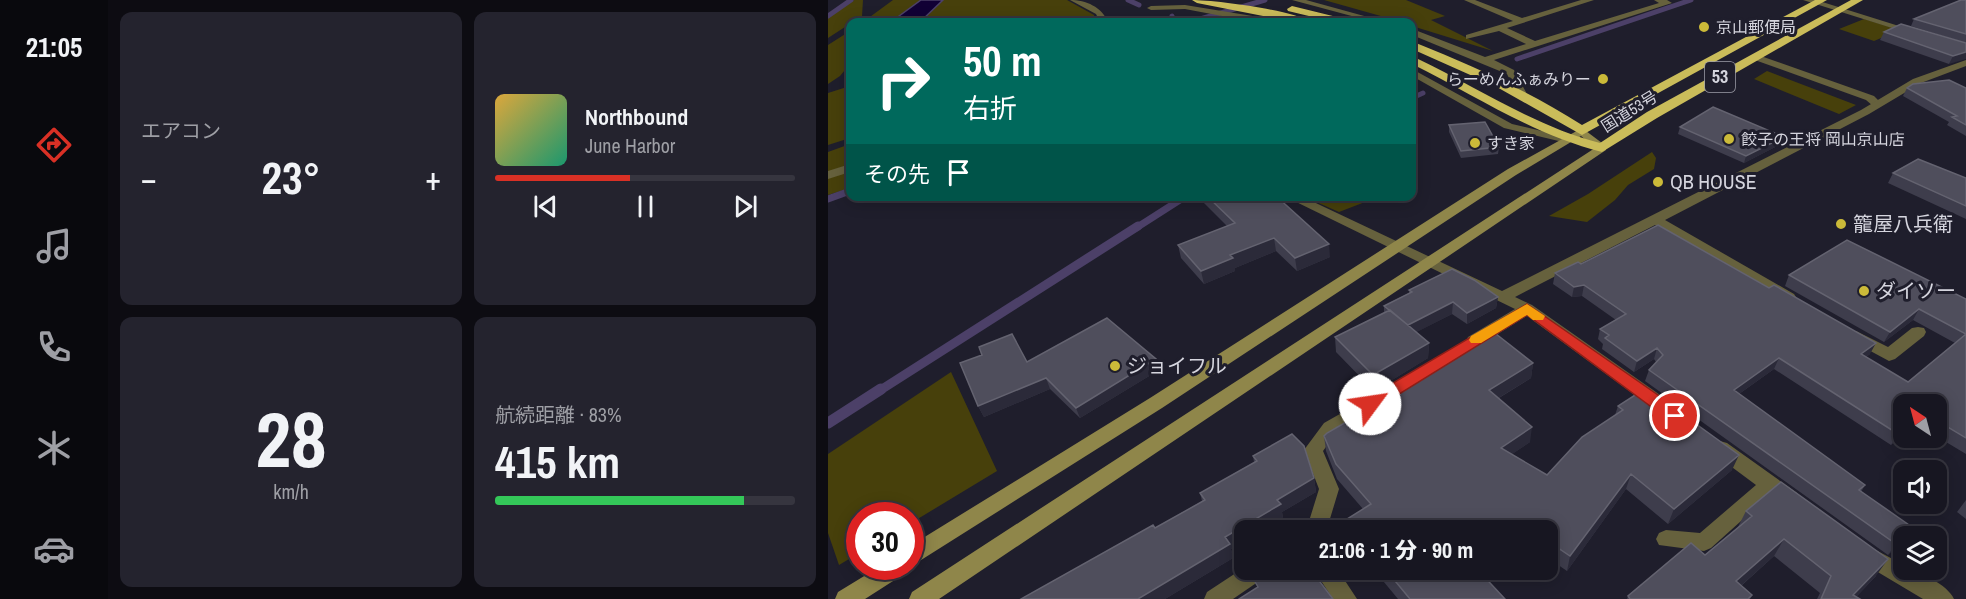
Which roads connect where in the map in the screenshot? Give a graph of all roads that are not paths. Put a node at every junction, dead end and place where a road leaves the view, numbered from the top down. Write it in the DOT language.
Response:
graph roads {
  1 [pos="1074,0"];
  2 [pos="1158,0"];
  3 [pos="1197,0"];
  4 [pos="1252,0"];
  5 [pos="1296,0"];
  6 [pos="1468,0"];
  7 [pos="1590,0"];
  8 [pos="1658,0"];
  9 [pos="1858,0"];
  10 [pos="1815,1"];
  11 [pos="1841,10"];
  12 [pos="1230,15"];
  13 [pos="1102,18"];
  14 [pos="1222,18"];
  15 [pos="1248,18"];
  16 [pos="1289,18"];
  17 [pos="1328,18"];
  18 [pos="1366,18"];
  19 [pos="1521,21"];
  20 [pos="1500,28"];
  21 [pos="1416,34"];
  22 [pos="1922,34"];
  23 [pos="1469,37"];
  24 [pos="1536,45"];
  25 [pos="1416,47"];
  26 [pos="1755,57"];
  27 [pos="1484,60"];
  28 [pos="1416,62"];
  29 [pos="1966,63"];
  30 [pos="1416,74"];
  31 [pos="1932,75"];
  32 [pos="1950,85"];
  33 [pos="1523,96"];
  34 [pos="1877,104"];
  35 [pos="1554,112"];
  36 [pos="1615,112"];
  37 [pos="1582,131"];
  38 [pos="1567,140"];
  39 [pos="1602,148"];
  40 [pos="846,169"];
  41 [pos="828,175"];
  42 [pos="1301,201"];
  43 [pos="1653,219"];
  44 [pos="1398,246"];
  45 [pos="1429,261"];
  46 [pos="1505,296"];
  47 [pos="1807,308"];
  48 [pos="1527,309"];
  49 [pos="1848,331"];
  50 [pos="1918,332"];
  51 [pos="1458,350"];
  52 [pos="1419,374"];
  53 [pos="1675,416"];
  54 [pos="1703,436"];
  55 [pos="1770,484"];
  56 [pos="1807,511"];
  57 [pos="1321,520"];
  58 [pos="1666,539"];
  59 [pos="1853,544"];
  60 [pos="924,549"];
  61 [pos="876,580"];
  62 [pos="1243,580"];
  63 [pos="1332,580"];
  64 [pos="846,599"];
  65 [pos="920,599"];
  66 [pos="1215,599"];
  67 [pos="1346,599"];
  68 [pos="1943,599"];
  1 -- 13 [label="street"];
  2 -- 12 [label="street"];
  3 -- 16 [label="highway"];
  4 -- 17 [label="highway"];
  5 -- 18 [label="street"];
  6 -- 19 [label="street"];
  7 -- 19 [label="street"];
  8 -- 24 [label="street"];
  9 -- 11 [label="highway, 国道53号 / 53"];
  10 -- 11 [label="street"];
  10 -- 36 [label="highway, 国道53号 / 53"];
  11 -- 22 [label="street"];
  11 -- 26 [label="highway, 国道53号 / 53"];
  12 -- 14 [label="street"];
  12 -- 15 [label="street"];
  19 -- 20 [label="street"];
  20 -- 23 [label="street"];
  20 -- 24 [label="street"];
  21 -- 27 [label="street"];
  24 -- 27 [label="street"];
  25 -- 33 [label="highway, 53"];
  26 -- 34 [label="street"];
  26 -- 39 [label="highway, 国道53号 / 53"];
  27 -- 33 [label="street"];
  28 -- 38 [label="highway, 国道53号"];
  29 -- 31 [label="street"];
  30 -- 38 [label="street"];
  31 -- 32 [label="street"];
  31 -- 34 [label="street"];
  33 -- 35 [label="highway, 53"];
  34 -- 43 [label="street"];
  35 -- 36 [label="highway, 53"];
  35 -- 37 [label="highway, 53"];
  36 -- 37 [label="highway, 53"];
  37 -- 38 [label="street"];
  37 -- 39 [label="street"];
  38 -- 39 [label="highway, 国道53号"];
  38 -- 44 [label="street"];
  39 -- 45 [label="street"];
  40 -- 41 [label="street"];
  42 -- 44 [label="street"];
  43 -- 46 [label="street"];
  43 -- 47 [label="street"];
  44 -- 45 [label="street"];
  44 -- 60 [label="street"];
  45 -- 46 [label="street"];
  45 -- 65 [label="street"];
  46 -- 48 [label="street"];
  48 -- 51 [label="street"];
  48 -- 53 [label="street"];
  49 -- 50 [label="street"];
  52 -- 57 [label="street"];
  54 -- 55 [label="street"];
  55 -- 56 [label="street"];
  55 -- 58 [label="street"];
  59 -- 68 [label="street"];
  61 -- 64 [label="street"];
  62 -- 66 [label="street"];
  63 -- 67 [label="street"];
}
